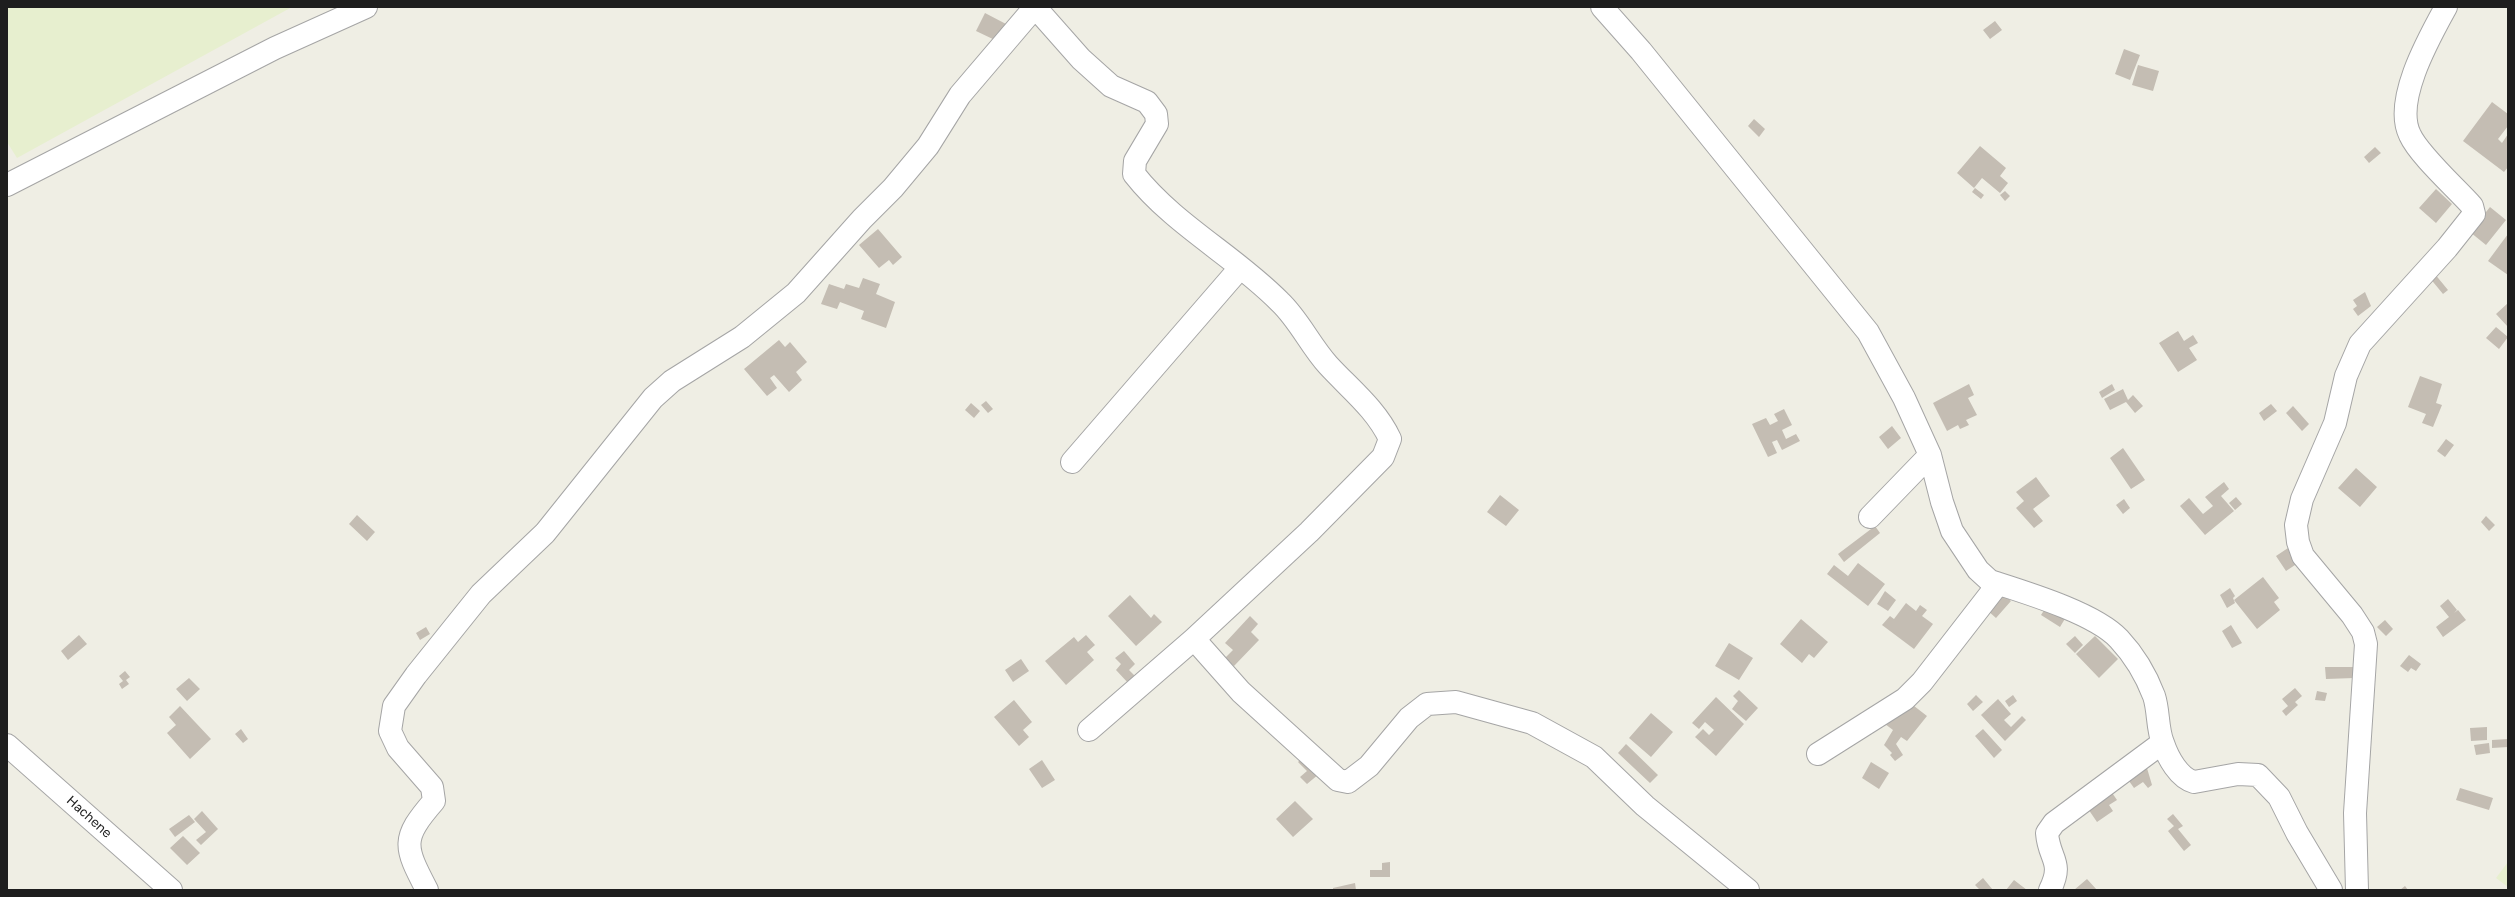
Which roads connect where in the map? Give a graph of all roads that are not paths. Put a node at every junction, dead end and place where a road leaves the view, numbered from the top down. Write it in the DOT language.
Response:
graph roads {
  1 [pos="366,7"];
  2 [pos="1035,7"];
  3 [pos="1602,7"];
  4 [pos="2446,7"];
  5 [pos="7,185"];
  6 [pos="1240,268"];
  7 [pos="1930,455"];
  8 [pos="1072,462"];
  9 [pos="1870,516"];
  10 [pos="1998,584"];
  11 [pos="1194,640"];
  12 [pos="1089,730"];
  13 [pos="2162,743"];
  14 [pos="7,745"];
  15 [pos="1818,754"];
  16 [pos="171,890"];
  17 [pos="427,890"];
  18 [pos="1748,890"];
  19 [pos="2050,890"];
  20 [pos="2331,890"];
  21 [pos="2357,890"];
  1 -- 5 [label="street"];
  2 -- 6 [label="street"];
  2 -- 17 [label="street"];
  3 -- 7 [label="street"];
  4 -- 21 [label="street"];
  6 -- 8 [label="street"];
  6 -- 11 [label="street"];
  7 -- 9 [label="street"];
  7 -- 10 [label="street"];
  10 -- 13 [label="street"];
  10 -- 15 [label="street"];
  11 -- 12 [label="street"];
  11 -- 18 [label="street"];
  13 -- 19 [label="street"];
  13 -- 20 [label="street"];
  14 -- 16 [label="street, Hachene"];
}
